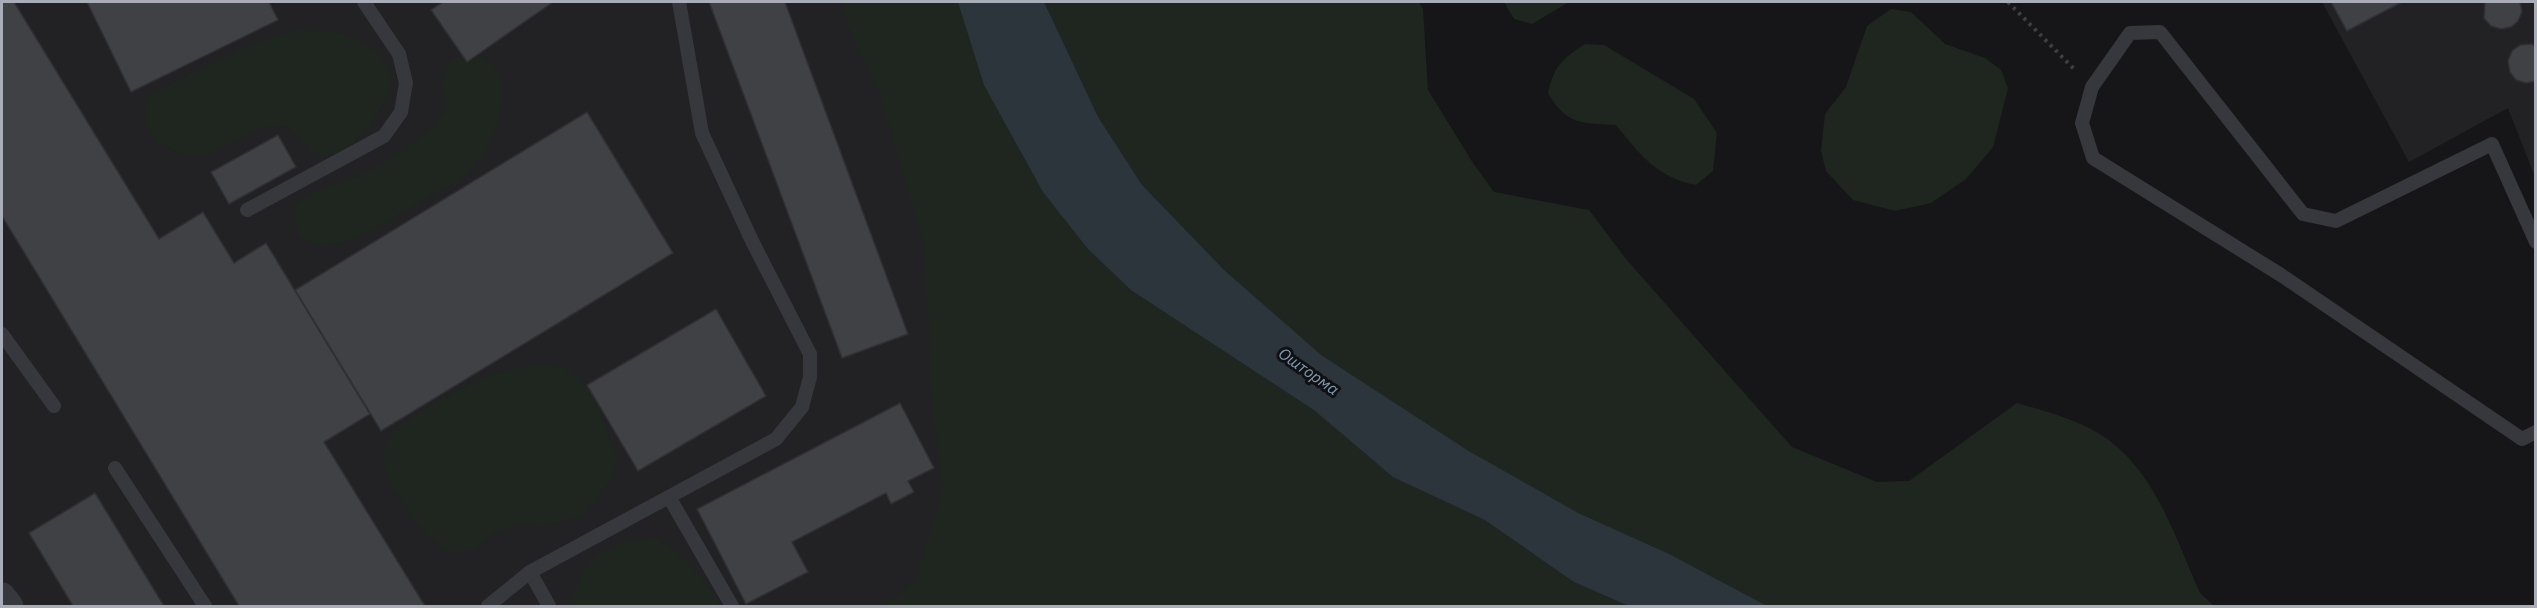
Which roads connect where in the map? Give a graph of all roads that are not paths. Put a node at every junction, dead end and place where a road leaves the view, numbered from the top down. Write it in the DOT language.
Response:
graph roads {
  1 [pos="364,2"];
  2 [pos="679,2"];
  3 [pos="247,210"];
  4 [pos="2535,242"];
  5 [pos="2,334"];
  6 [pos="54,406"];
  7 [pos="2535,432"];
  8 [pos="115,468"];
  9 [pos="669,497"];
  10 [pos="530,572"];
  11 [pos="2,596"];
  12 [pos="10,606"];
  13 [pos="205,606"];
  14 [pos="488,606"];
  15 [pos="549,606"];
  16 [pos="732,606"];
  1 -- 3 [label="lane"];
  2 -- 9 [label="lane"];
  4 -- 7 [label="lane"];
  5 -- 6 [label="lane"];
  8 -- 13 [label="lane"];
  9 -- 10 [label="lane"];
  9 -- 16 [label="lane"];
  10 -- 14 [label="lane"];
  10 -- 15 [label="lane"];
  11 -- 12 [label="street"];
}
